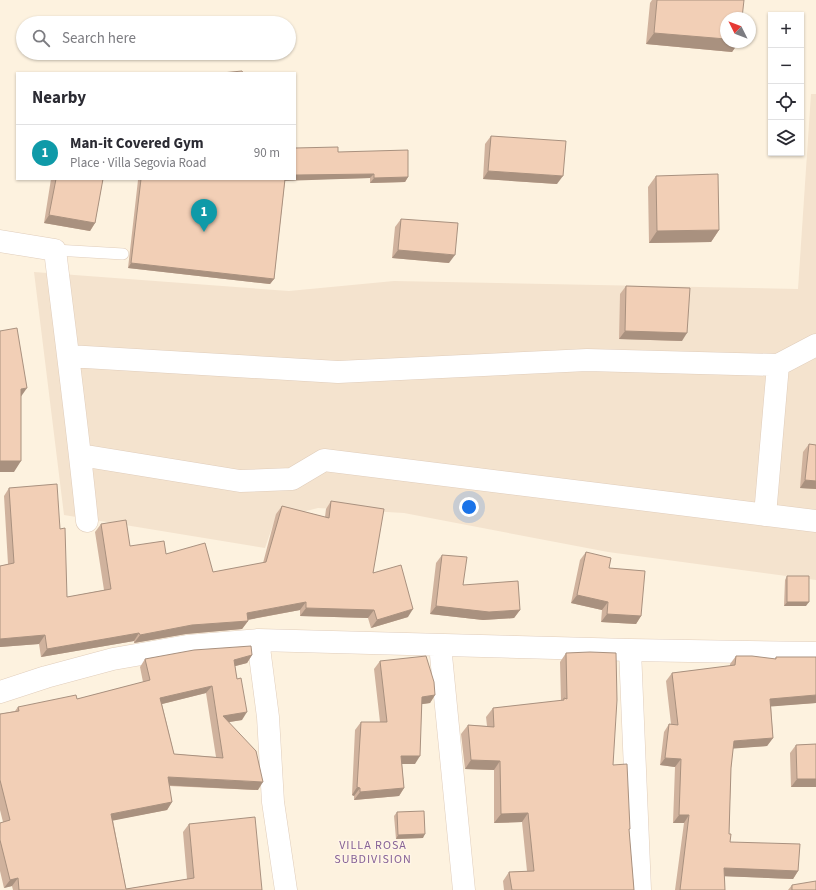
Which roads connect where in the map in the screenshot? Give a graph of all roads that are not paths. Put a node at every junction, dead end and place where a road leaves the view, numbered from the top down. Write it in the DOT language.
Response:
graph roads {
  1 [pos="0,241"];
  2 [pos="55,250"];
  3 [pos="123,254"];
  4 [pos="816,345"];
  5 [pos="68,356"];
  6 [pos="778,365"];
  7 [pos="80,454"];
  8 [pos="765,515"];
  9 [pos="87,521"];
  10 [pos="816,521"];
  11 [pos="258,640"];
  12 [pos="440,645"];
  13 [pos="630,650"];
  14 [pos="816,653"];
  15 [pos="0,692"];
  16 [pos="286,890"];
  17 [pos="464,890"];
  18 [pos="640,890"];
  1 -- 2 [label="street"];
  2 -- 3 [label="lane"];
  2 -- 5 [label="street"];
  4 -- 6 [label="street"];
  5 -- 6 [label="street"];
  5 -- 7 [label="street"];
  6 -- 8 [label="street"];
  7 -- 8 [label="street"];
  7 -- 9 [label="street"];
  8 -- 10 [label="street"];
  11 -- 12 [label="street"];
  11 -- 15 [label="street"];
  11 -- 16 [label="street"];
  12 -- 13 [label="street"];
  12 -- 17 [label="street"];
  13 -- 14 [label="street"];
  13 -- 18 [label="street"];
}
